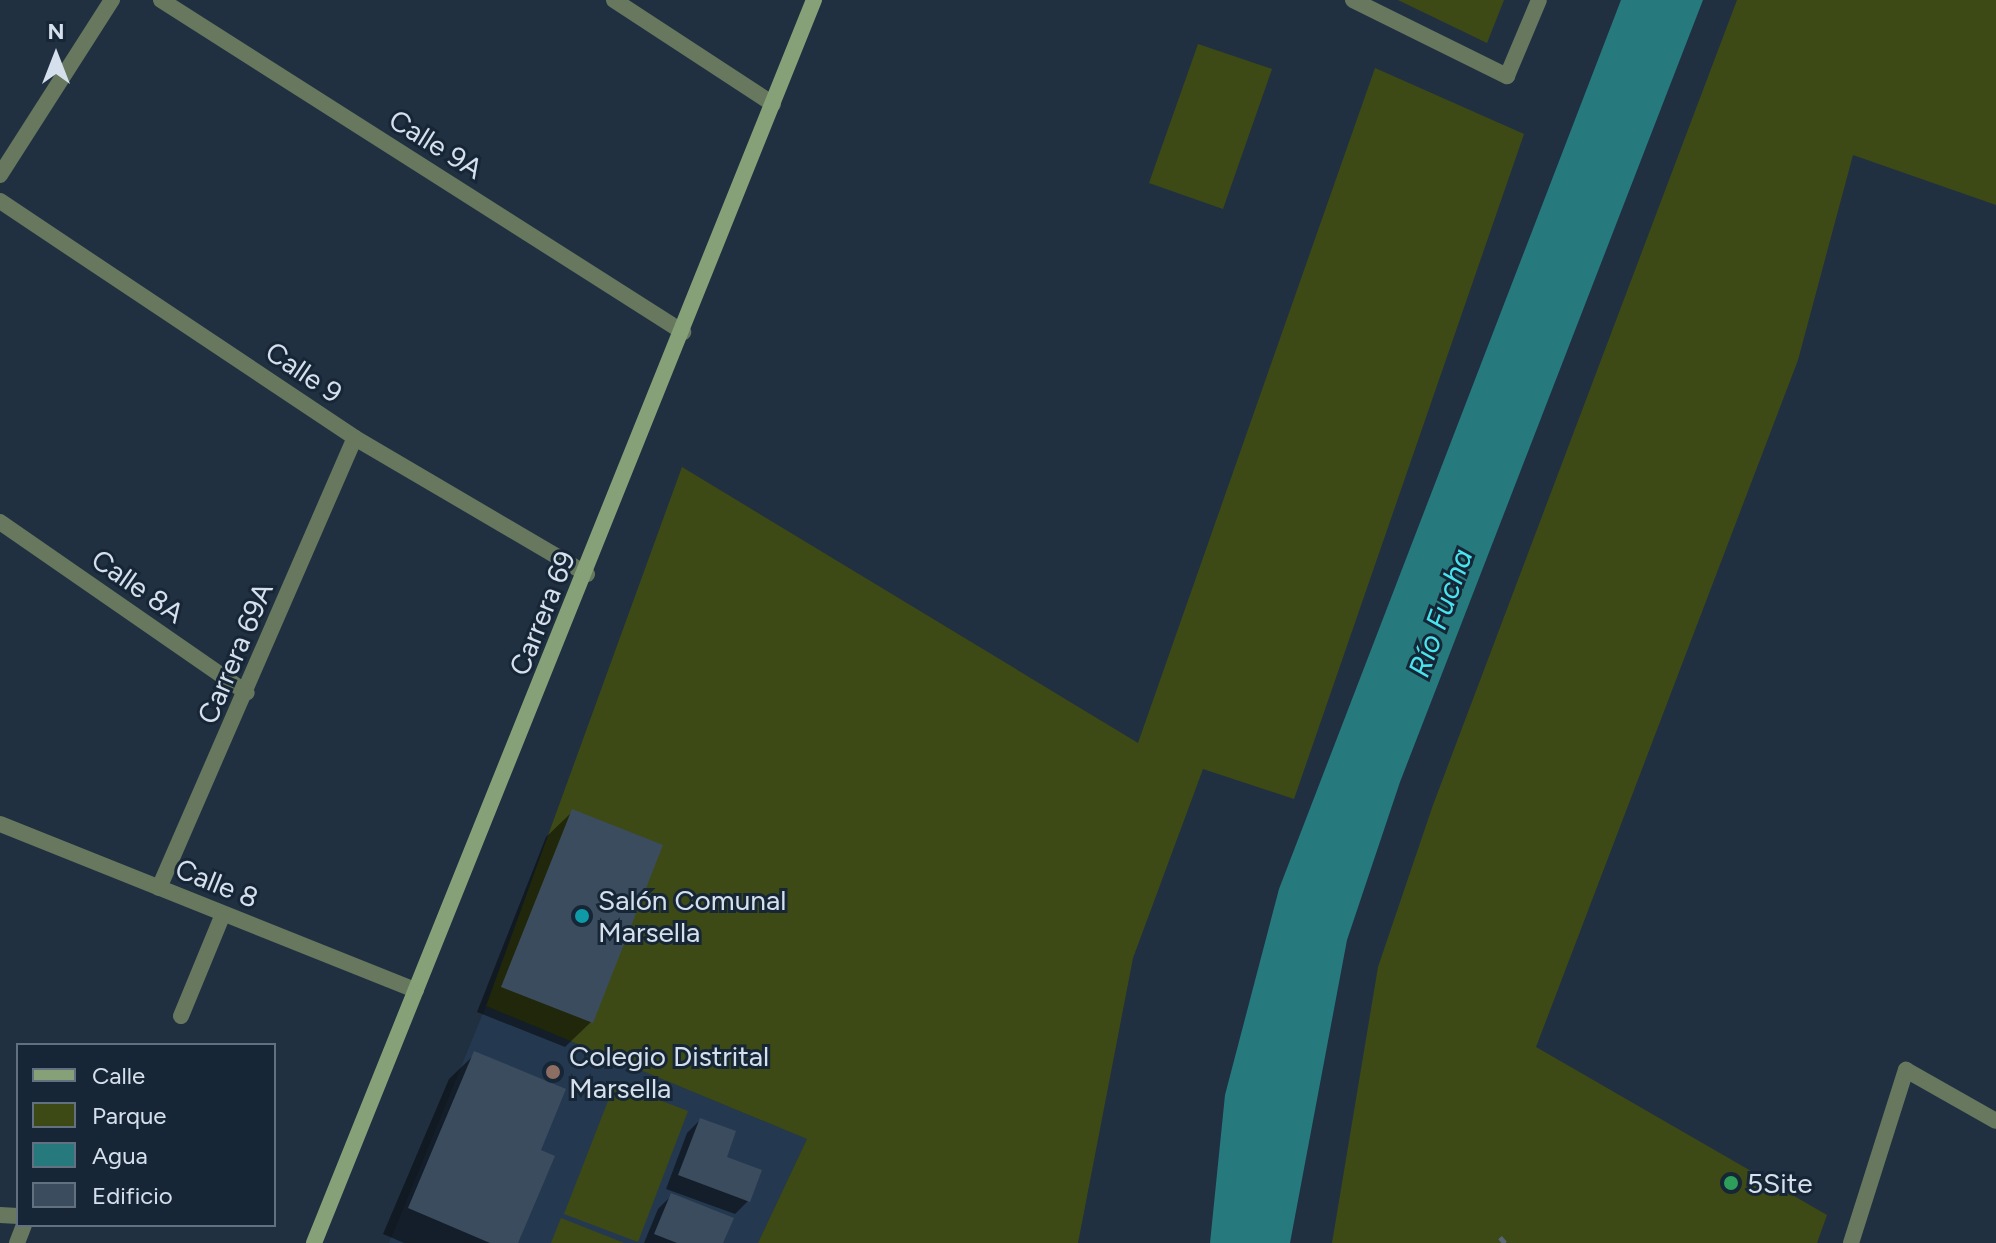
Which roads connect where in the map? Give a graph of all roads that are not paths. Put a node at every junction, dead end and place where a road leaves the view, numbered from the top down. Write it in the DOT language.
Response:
graph roads {
  1 [pos="112,0"];
  2 [pos="161,0"];
  3 [pos="614,0"];
  4 [pos="814,0"];
  5 [pos="1353,0"];
  6 [pos="1539,0"];
  7 [pos="773,104"];
  8 [pos="0,175"];
  9 [pos="0,201"];
  10 [pos="683,332"];
  11 [pos="355,438"];
  12 [pos="0,522"];
  13 [pos="587,574"];
  14 [pos="247,693"];
  15 [pos="0,824"];
  16 [pos="159,888"];
  17 [pos="223,914"];
  18 [pos="416,990"];
  19 [pos="181,1016"];
  20 [pos="1996,1121"];
  21 [pos="314,1243"];
  22 [pos="1851,1243"];
  1 -- 8 [label="street"];
  2 -- 10 [label="street, Calle 9A"];
  3 -- 7 [label="street"];
  4 -- 7 [label="street, Carrera 69"];
  5 -- 6 [label="street"];
  7 -- 10 [label="street, Carrera 69"];
  9 -- 11 [label="street, Calle 9"];
  10 -- 13 [label="street, Carrera 69"];
  11 -- 13 [label="street, Calle 9"];
  11 -- 14 [label="street, Carrera 69A"];
  12 -- 14 [label="street, Calle 8A"];
  13 -- 18 [label="street, Carrera 69"];
  14 -- 16 [label="street, Carrera 69A"];
  15 -- 16 [label="street, Calle 8"];
  16 -- 17 [label="street, Calle 8"];
  17 -- 18 [label="street, Calle 8"];
  17 -- 19 [label="street"];
  18 -- 21 [label="street, Carrera 69"];
  20 -- 22 [label="street"];
}
